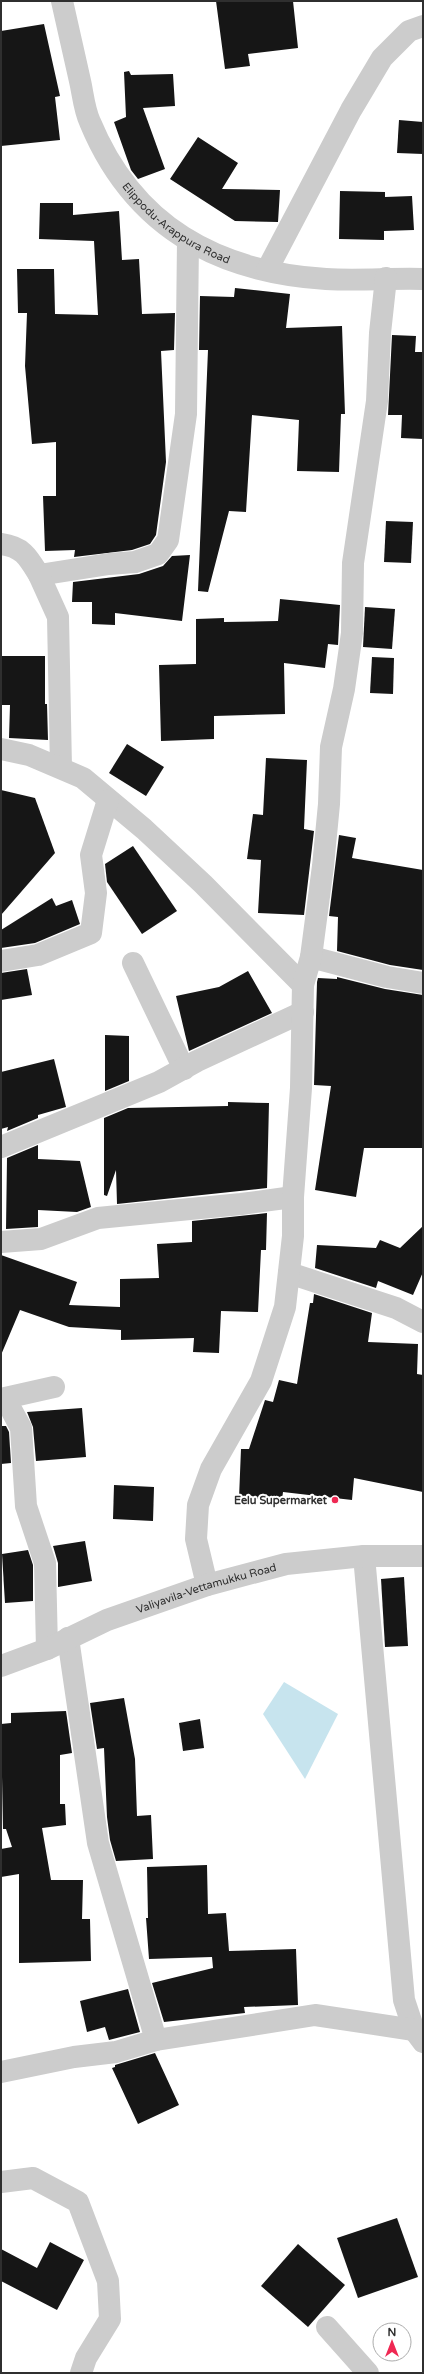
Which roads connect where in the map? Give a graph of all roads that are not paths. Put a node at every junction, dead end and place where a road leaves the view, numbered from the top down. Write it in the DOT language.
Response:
graph roads {
  1 [pos="62,1"];
  2 [pos="423,26"];
  3 [pos="188,241"];
  4 [pos="267,270"];
  5 [pos="386,278"];
  6 [pos="423,279"];
  7 [pos="1,544"];
  8 [pos="39,575"];
  9 [pos="1,749"];
  10 [pos="61,768"];
  11 [pos="108,800"];
  12 [pos="311,957"];
  13 [pos="1,961"];
  14 [pos="133,963"];
  15 [pos="423,983"];
  16 [pos="303,985"];
  17 [pos="303,1012"];
  18 [pos="184,1069"];
  19 [pos="1,1147"];
  20 [pos="293,1197"];
  21 [pos="1,1242"];
  22 [pos="289,1273"];
  23 [pos="423,1322"];
  24 [pos="54,1387"];
  25 [pos="364,1556"];
  26 [pos="423,1556"];
  27 [pos="207,1586"];
  28 [pos="68,1638"];
  29 [pos="47,1648"];
  30 [pos="1,1666"];
  31 [pos="419,2036"];
  32 [pos="156,2040"];
  33 [pos="1,2072"];
  34 [pos="1,2182"];
  35 [pos="327,2327"];
  36 [pos="81,2373"];
  37 [pos="368,2373"];
  1 -- 3 [label="street, Elippodu-Arappura Road"];
  2 -- 4 [label="street"];
  3 -- 4 [label="street, Elippodu-Arappura Road"];
  3 -- 8 [label="street"];
  4 -- 5 [label="street, Elippodu-Arappura Road"];
  5 -- 6 [label="street, Elippodu-Arappura Road"];
  5 -- 12 [label="street"];
  7 -- 8 [label="street"];
  8 -- 10 [label="street"];
  9 -- 10 [label="street"];
  10 -- 11 [label="street"];
  11 -- 13 [label="street"];
  11 -- 16 [label="street"];
  12 -- 15 [label="street"];
  12 -- 16 [label="street"];
  14 -- 18 [label="street"];
  16 -- 17 [label="street"];
  17 -- 18 [label="street"];
  17 -- 20 [label="street"];
  18 -- 19 [label="street"];
  20 -- 21 [label="street"];
  20 -- 22 [label="street"];
  22 -- 23 [label="street"];
  22 -- 27 [label="street"];
  24 -- 29 [label="street"];
  25 -- 26 [label="street, Valiyavila-Vettamukku Road"];
  25 -- 27 [label="street, Valiyavila-Vettamukku Road"];
  25 -- 31 [label="street"];
  27 -- 28 [label="street, Valiyavila-Vettamukku Road"];
  28 -- 29 [label="street, Valiyavila-Vettamukku Road"];
  28 -- 32 [label="street"];
  29 -- 30 [label="street, Valiyavila-Vettamukku Road"];
  31 -- 32 [label="street"];
  32 -- 33 [label="street"];
  34 -- 36 [label="street"];
  35 -- 37 [label="street"];
}
